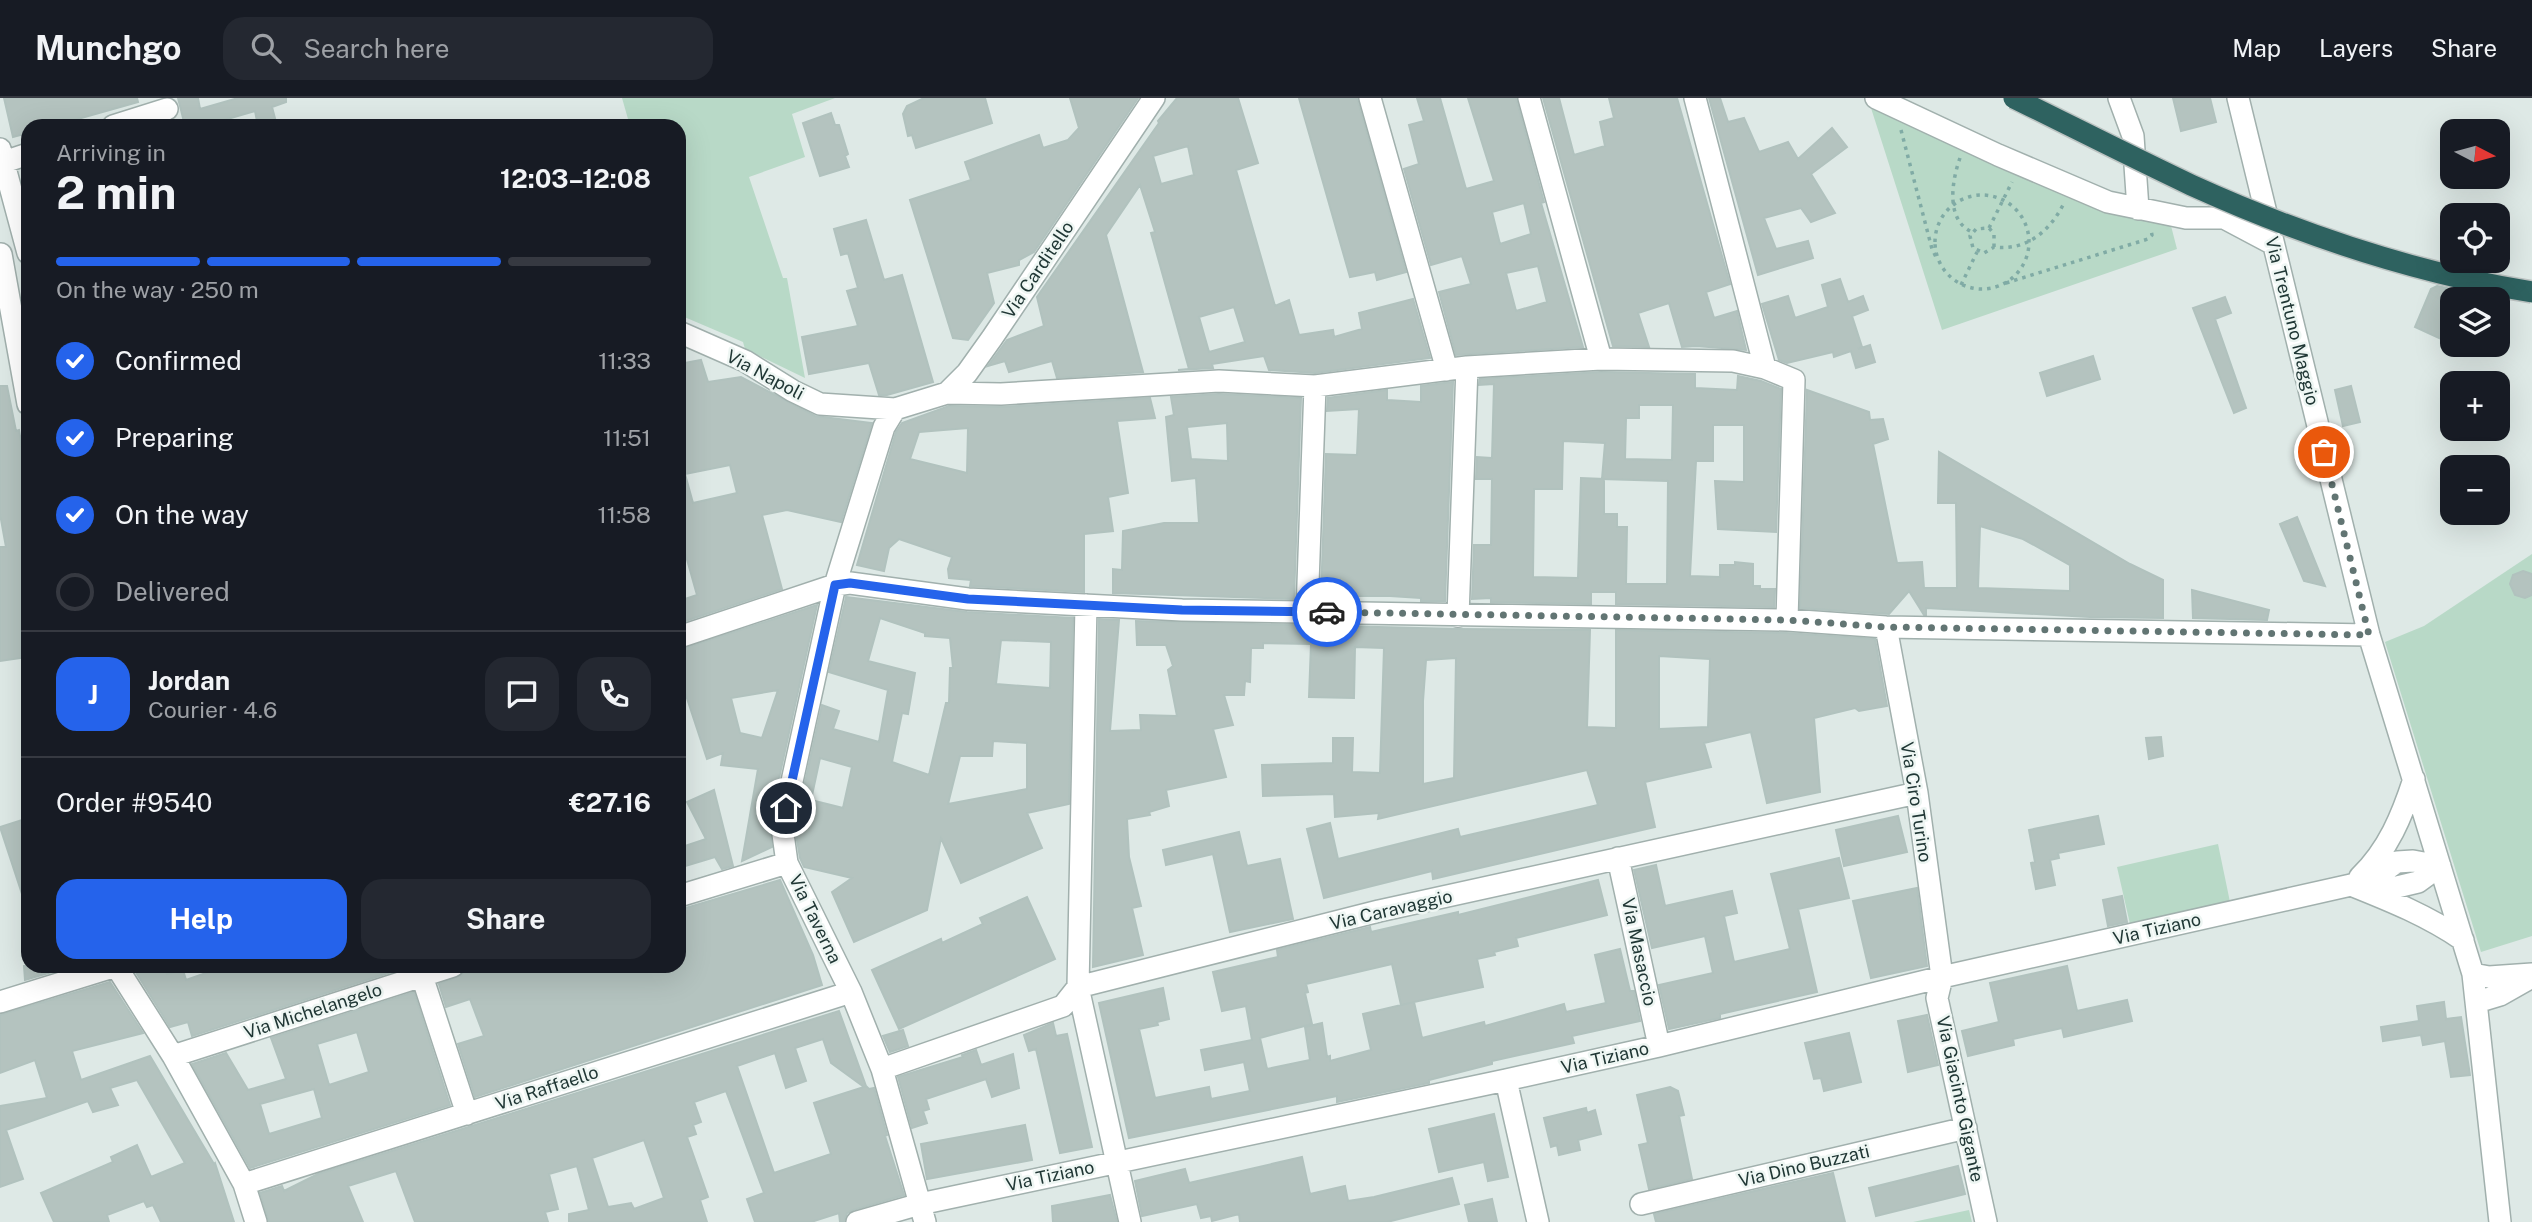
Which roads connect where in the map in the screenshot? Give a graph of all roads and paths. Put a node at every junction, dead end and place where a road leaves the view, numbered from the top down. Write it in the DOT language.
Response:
graph roads {
  1 [pos="1154,98"];
  2 [pos="1370,98"];
  3 [pos="1529,98"];
  4 [pos="1695,98"];
  5 [pos="1876,98"];
  6 [pos="2014,98"];
  7 [pos="2119,98"];
  8 [pos="2238,98"];
  9 [pos="167,111"];
  10 [pos="138,119"];
  11 [pos="1912,132"];
  12 [pos="21,154"];
  13 [pos="1961,154"];
  14 [pos="2,155"];
  15 [pos="2021,165"];
  16 [pos="2257,178"];
  17 [pos="2003,199"];
  18 [pos="1954,203"];
  19 [pos="2073,206"];
  20 [pos="2224,218"];
  21 [pos="2141,219"];
  22 [pos="21,227"];
  23 [pos="1989,228"];
  24 [pos="1972,232"];
  25 [pos="2029,242"];
  26 [pos="2273,244"];
  27 [pos="1994,247"];
  28 [pos="1977,252"];
  29 [pos="0,254"];
  30 [pos="21,258"];
  31 [pos="1937,259"];
  32 [pos="2006,283"];
  33 [pos="1961,285"];
  34 [pos="2532,292"];
  35 [pos="686,335"];
  36 [pos="1601,359"];
  37 [pos="21,366"];
  38 [pos="1457,368"];
  39 [pos="1765,368"];
  40 [pos="1315,386"];
  41 [pos="947,393"];
  42 [pos="895,409"];
  43 [pos="835,585"];
  44 [pos="1086,605"];
  45 [pos="1307,612"];
  46 [pos="1458,616"];
  47 [pos="1787,620"];
  48 [pos="1886,627"];
  49 [pos="686,635"];
  50 [pos="2369,635"];
  51 [pos="2414,779"];
  52 [pos="1917,793"];
  53 [pos="1618,858"];
  54 [pos="787,863"];
  55 [pos="2440,866"];
  56 [pos="2351,886"];
  57 [pos="686,894"];
  58 [pos="2463,940"];
  59 [pos="93,973"];
  60 [pos="120,973"];
  61 [pos="431,973"];
  62 [pos="2473,974"];
  63 [pos="2532,975"];
  64 [pos="422,976"];
  65 [pos="1942,977"];
  66 [pos="1078,987"];
  67 [pos="851,992"];
  68 [pos="0,1002"];
  69 [pos="2477,1002"];
  70 [pos="1659,1046"];
  71 [pos="173,1056"];
  72 [pos="882,1069"];
  73 [pos="1506,1080"];
  74 [pos="467,1114"];
  75 [pos="1966,1128"];
  76 [pos="1117,1161"];
  77 [pos="244,1184"];
  78 [pos="1641,1204"];
  79 [pos="922,1213"];
  80 [pos="256,1222"];
  81 [pos="856,1222"];
  82 [pos="1130,1222"];
  83 [pos="1538,1222"];
  84 [pos="1986,1222"];
  85 [pos="2500,1222"];
  1 -- 41 [label="street, Via Carditello"];
  2 -- 38 [label="street"];
  3 -- 36 [label="street"];
  4 -- 39 [label="street"];
  5 -- 15 [label="street"];
  6 -- 34 [label="highway, bridge"];
  7 -- 21 [label="street"];
  8 -- 16 [label="street, Via Trentuno Maggio"];
  9 -- 10 [label="street"];
  11 -- 31 [label="path"];
  12 -- 14 [label="street"];
  13 -- 18 [label="path"];
  14 -- 22 [label="street"];
  15 -- 17 [label="path"];
  15 -- 21 [label="street"];
  16 -- 20 [label="street"];
  16 -- 26 [label="street, Via Trentuno Maggio"];
  17 -- 18 [label="path"];
  17 -- 23 [label="path"];
  17 -- 25 [label="path"];
  18 -- 24 [label="path"];
  18 -- 31 [label="path"];
  19 -- 25 [label="path"];
  20 -- 21 [label="street"];
  20 -- 26 [label="street"];
  21 -- 32 [label="path"];
  23 -- 24 [label="path"];
  23 -- 27 [label="path"];
  24 -- 28 [label="path"];
  25 -- 27 [label="path"];
  25 -- 32 [label="path"];
  26 -- 50 [label="street, Via Trentuno Maggio"];
  27 -- 28 [label="path"];
  28 -- 33 [label="path"];
  29 -- 30 [label="street"];
  29 -- 37 [label="street"];
  31 -- 33 [label="path"];
  32 -- 33 [label="path"];
  35 -- 42 [label="street, Via Napoli"];
  36 -- 38 [label="street"];
  36 -- 39 [label="street"];
  38 -- 40 [label="street"];
  38 -- 46 [label="street"];
  39 -- 47 [label="street"];
  40 -- 41 [label="street"];
  40 -- 45 [label="street"];
  41 -- 42 [label="street, Via Carditello"];
  42 -- 43 [label="street, Via Taverna"];
  43 -- 44 [label="street"];
  43 -- 49 [label="street"];
  43 -- 54 [label="street, Via Taverna"];
  44 -- 45 [label="street"];
  44 -- 66 [label="street"];
  45 -- 46 [label="street"];
  46 -- 47 [label="street"];
  47 -- 48 [label="street"];
  48 -- 50 [label="street"];
  48 -- 52 [label="street, Via Ciro Turino"];
  50 -- 51 [label="street, Via Trentuno Maggio"];
  51 -- 55 [label="street, Via Trentuno Maggio"];
  51 -- 56 [label="street"];
  52 -- 53 [label="street, Via Caravaggio"];
  52 -- 65 [label="street, Via Ciro Turino"];
  53 -- 66 [label="street, Via Caravaggio"];
  53 -- 70 [label="street, Via Masaccio"];
  54 -- 57 [label="street"];
  54 -- 67 [label="street, Via Taverna"];
  55 -- 56 [label="street, Via Tiziano"];
  55 -- 58 [label="street, Via Trentuno Maggio"];
  56 -- 58 [label="street"];
  56 -- 65 [label="street, Via Tiziano"];
  58 -- 62 [label="street, Via Trentuno Maggio"];
  59 -- 68 [label="street"];
  60 -- 71 [label="street"];
  61 -- 64 [label="street, Via Michelangelo"];
  62 -- 63 [label="street"];
  62 -- 69 [label="street, Via Trentuno Maggio"];
  63 -- 69 [label="street"];
  64 -- 71 [label="street, Via Michelangelo"];
  64 -- 74 [label="street"];
  65 -- 70 [label="street, Via Tiziano"];
  65 -- 75 [label="street, Via Giacinto Gigante"];
  66 -- 72 [label="street, Via Caravaggio"];
  66 -- 76 [label="street"];
  67 -- 72 [label="street, Via Taverna"];
  67 -- 74 [label="street, Via Raffaello"];
  69 -- 85 [label="street, Via Trentuno Maggio"];
  70 -- 73 [label="street, Via Tiziano"];
  71 -- 77 [label="street"];
  72 -- 79 [label="street, Via Taverna"];
  73 -- 76 [label="street, Via Tiziano"];
  73 -- 83 [label="street"];
  74 -- 77 [label="street, Via Raffaello"];
  75 -- 78 [label="street, Via Dino Buzzati"];
  75 -- 84 [label="street, Via Giacinto Gigante"];
  76 -- 79 [label="street, Via Tiziano"];
  76 -- 82 [label="street"];
  77 -- 80 [label="street"];
  79 -- 81 [label="street, Via Tiziano"];
}
